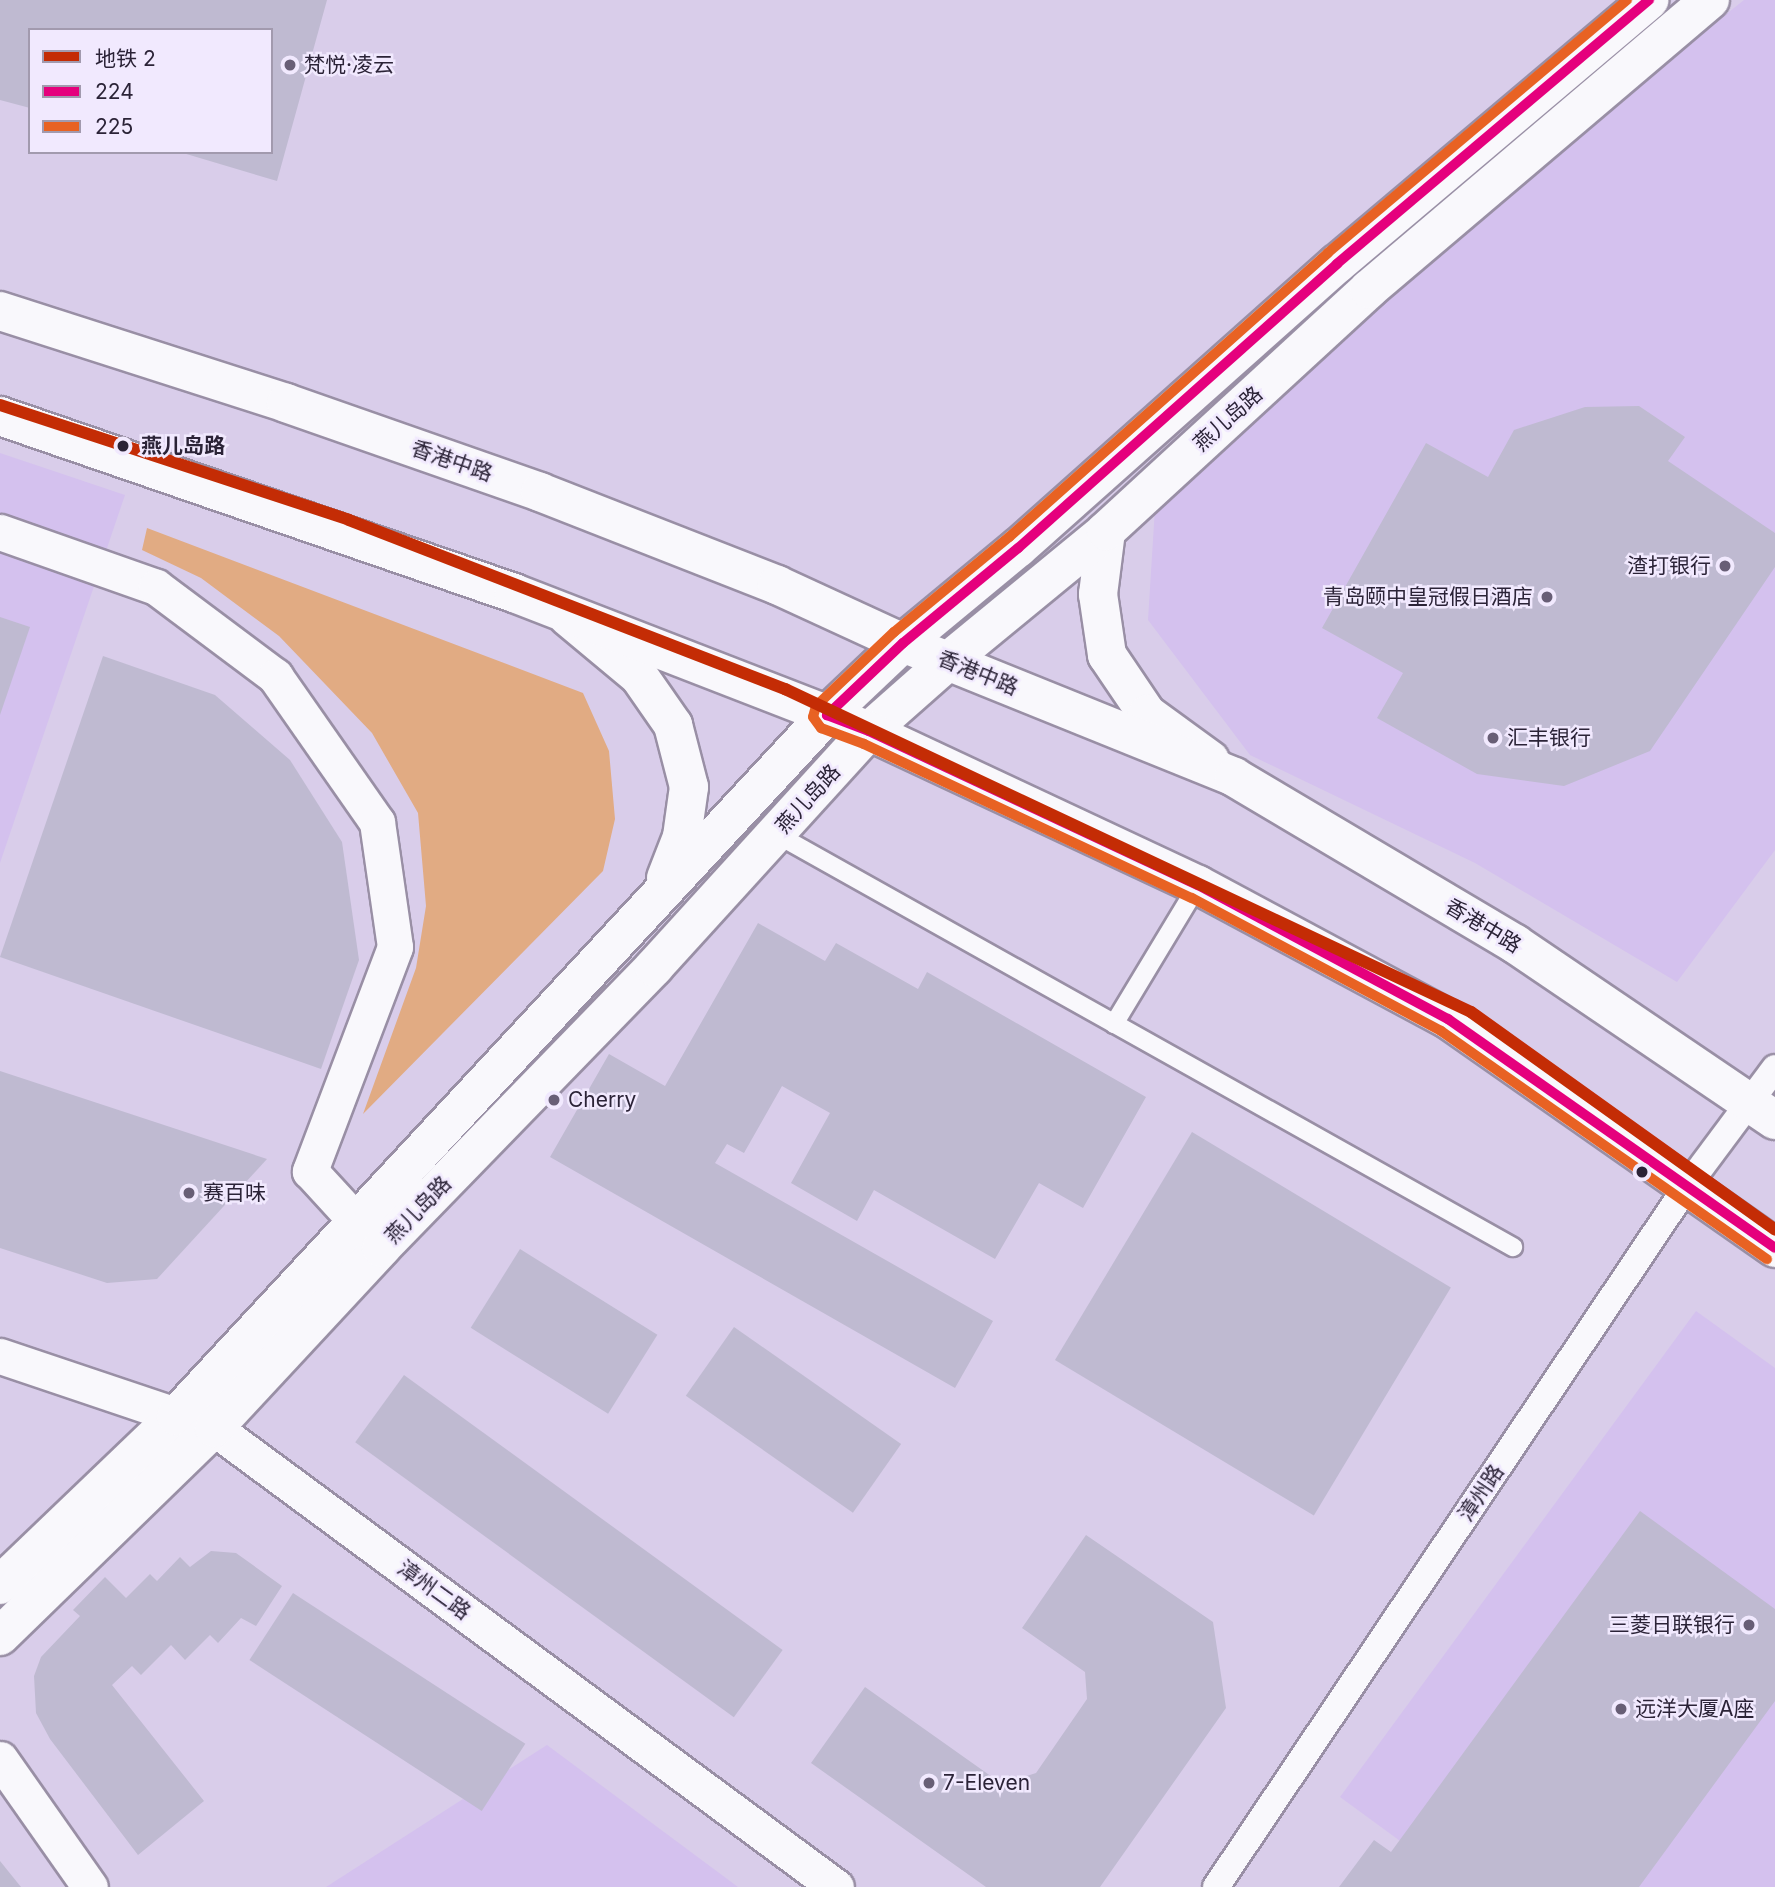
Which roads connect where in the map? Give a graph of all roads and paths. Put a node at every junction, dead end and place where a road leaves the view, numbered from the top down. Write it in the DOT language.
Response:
graph roads {
  1 [pos="1649,0"];
  2 [pos="1710,0"];
  3 [pos="0,311"];
  4 [pos="0,416"];
  5 [pos="0,531"];
  6 [pos="1106,531"];
  7 [pos="564,613"];
  8 [pos="903,643"];
  9 [pos="947,660"];
  10 [pos="827,715"];
  11 [pos="869,731"];
  12 [pos="1234,777"];
  13 [pos="776,834"];
  14 [pos="1198,885"];
  15 [pos="660,894"];
  16 [pos="1114,1024"];
  17 [pos="1775,1068"];
  18 [pos="1762,1111"];
  19 [pos="1687,1186"];
  20 [pos="356,1221"];
  21 [pos="1513,1247"];
  22 [pos="1775,1248"];
  23 [pos="0,1356"];
  24 [pos="176,1416"];
  25 [pos="214,1428"];
  26 [pos="0,1585"];
  27 [pos="0,1636"];
  28 [pos="0,1759"];
  29 [pos="90,1887"];
  30 [pos="836,1887"];
  31 [pos="1216,1887"];
  1 -- 8 [label="main road, 燕儿岛路"];
  2 -- 6 [label="main road, 燕儿岛路"];
  3 -- 8 [label="main road, 香港中路"];
  4 -- 7 [label="main road"];
  5 -- 20 [label="street"];
  6 -- 9 [label="main road, 燕儿岛路"];
  6 -- 12 [label="main road"];
  7 -- 10 [label="main road"];
  7 -- 15 [label="main road"];
  8 -- 9 [label="main road, 香港中路"];
  8 -- 10 [label="main road, 燕儿岛路"];
  9 -- 11 [label="main road, 燕儿岛路"];
  9 -- 12 [label="main road, 香港中路"];
  10 -- 11 [label="main road"];
  10 -- 15 [label="main road, 燕儿岛路"];
  11 -- 13 [label="main road, 燕儿岛路"];
  11 -- 14 [label="main road"];
  12 -- 18 [label="main road, 香港中路"];
  13 -- 16 [label="lane"];
  13 -- 25 [label="main road, 燕儿岛路"];
  14 -- 16 [label="lane"];
  14 -- 19 [label="main road"];
  15 -- 20 [label="main road, 燕儿岛路"];
  16 -- 21 [label="lane"];
  17 -- 18 [label="street, 漳州路"];
  18 -- 19 [label="street, 漳州路"];
  19 -- 22 [label="main road"];
  19 -- 31 [label="street, 漳州路"];
  20 -- 24 [label="main road, 燕儿岛路"];
  23 -- 24 [label="street, 漳州二路"];
  24 -- 25 [label="street, 漳州二路"];
  24 -- 26 [label="main road, 燕儿岛路"];
  25 -- 27 [label="main road, 燕儿岛路"];
  25 -- 30 [label="street, 漳州二路"];
  28 -- 29 [label="street"];
}
